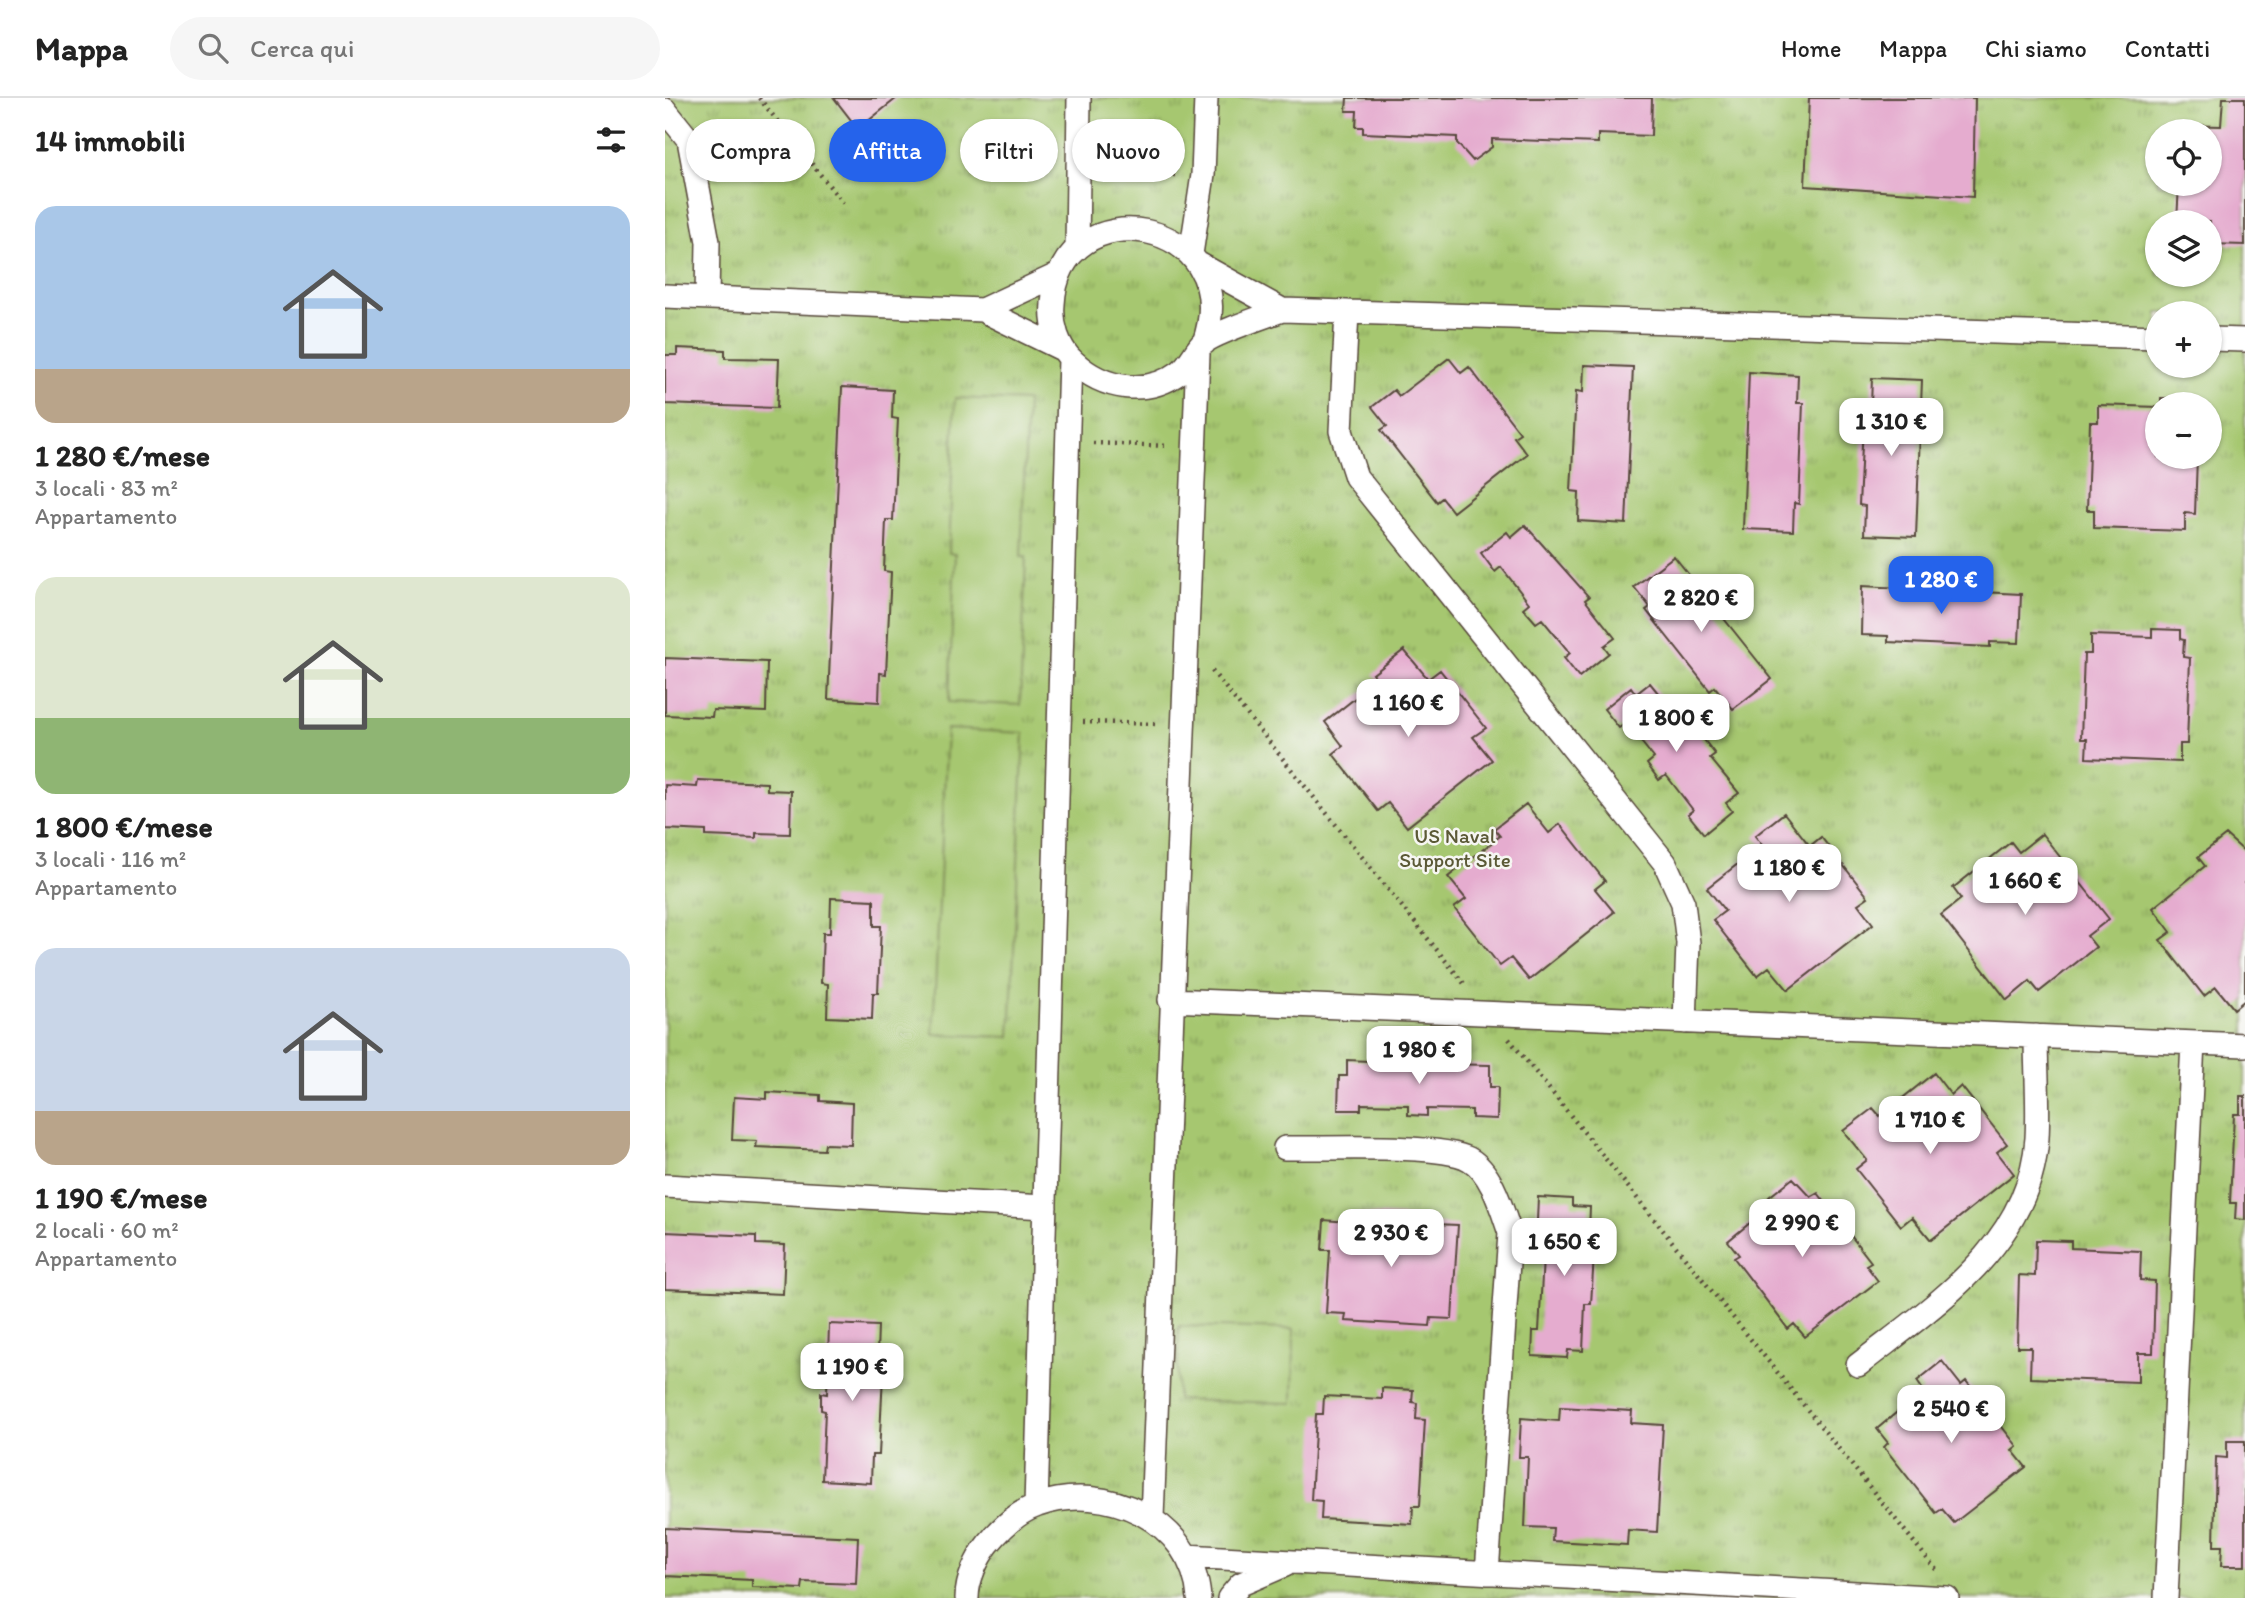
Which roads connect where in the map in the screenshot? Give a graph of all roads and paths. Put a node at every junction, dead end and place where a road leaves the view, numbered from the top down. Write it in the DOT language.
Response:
graph roads {
  1 [pos="759,98"];
  2 [pos="1079,98"];
  3 [pos="1206,98"];
  4 [pos="665,110"];
  5 [pos="1078,119"];
  6 [pos="1185,174"];
  7 [pos="1203,175"];
  8 [pos="1077,182"];
  9 [pos="843,203"];
  10 [pos="1077,249"];
  11 [pos="1194,258"];
  12 [pos="1059,274"];
  13 [pos="665,296"];
  14 [pos="707,298"];
  15 [pos="982,310"];
  16 [pos="1282,310"];
  17 [pos="1347,312"];
  18 [pos="2145,337"];
  19 [pos="2222,339"];
  20 [pos="2245,340"];
  21 [pos="1201,348"];
  22 [pos="1067,355"];
  23 [pos="1068,442"];
  24 [pos="1193,447"];
  25 [pos="1185,638"];
  26 [pos="1061,722"];
  27 [pos="1182,724"];
  28 [pos="1170,1000"];
  29 [pos="1488,1014"];
  30 [pos="1685,1022"];
  31 [pos="2036,1036"];
  32 [pos="2193,1043"];
  33 [pos="2245,1045"];
  34 [pos="1285,1149"];
  35 [pos="665,1186"];
  36 [pos="1045,1207"];
  37 [pos="1858,1365"];
  38 [pos="1036,1505"];
  39 [pos="1152,1518"];
  40 [pos="1186,1556"];
  41 [pos="1291,1562"];
  42 [pos="1487,1573"];
  43 [pos="1945,1587"];
  44 [pos="967,1598"];
  45 [pos="1199,1598"];
  46 [pos="1229,1598"];
  47 [pos="2166,1598"];
  1 -- 9 [label="path"];
  2 -- 5 [label="street"];
  3 -- 7 [label="street"];
  4 -- 14 [label="street"];
  6 -- 7 [label="path"];
  7 -- 11 [label="street"];
  8 -- 10 [label="street"];
  10 -- 11 [label="street"];
  10 -- 12 [label="street"];
  11 -- 16 [label="street"];
  11 -- 21 [label="street"];
  12 -- 15 [label="street"];
  12 -- 22 [label="street"];
  13 -- 14 [label="street"];
  14 -- 15 [label="street"];
  15 -- 22 [label="street"];
  16 -- 17 [label="street"];
  16 -- 21 [label="street"];
  17 -- 18 [label="street"];
  17 -- 30 [label="street"];
  19 -- 20 [label="street"];
  21 -- 22 [label="street"];
  21 -- 24 [label="street"];
  22 -- 23 [label="street"];
  23 -- 24 [label="path"];
  23 -- 26 [label="street"];
  24 -- 25 [label="street"];
  25 -- 27 [label="street"];
  25 -- 29 [label="path"];
  26 -- 27 [label="path"];
  26 -- 36 [label="street"];
  27 -- 28 [label="street"];
  28 -- 29 [label="street"];
  28 -- 39 [label="street"];
  29 -- 30 [label="street"];
  29 -- 43 [label="path"];
  30 -- 31 [label="street"];
  31 -- 32 [label="street"];
  31 -- 37 [label="street"];
  32 -- 33 [label="street"];
  32 -- 47 [label="street"];
  34 -- 42 [label="street"];
  35 -- 36 [label="street"];
  36 -- 38 [label="street"];
  38 -- 39 [label="street"];
  38 -- 44 [label="street"];
  39 -- 40 [label="street"];
  40 -- 41 [label="street"];
  40 -- 45 [label="street"];
  41 -- 42 [label="street"];
  41 -- 46 [label="street"];
  42 -- 43 [label="street"];
}
